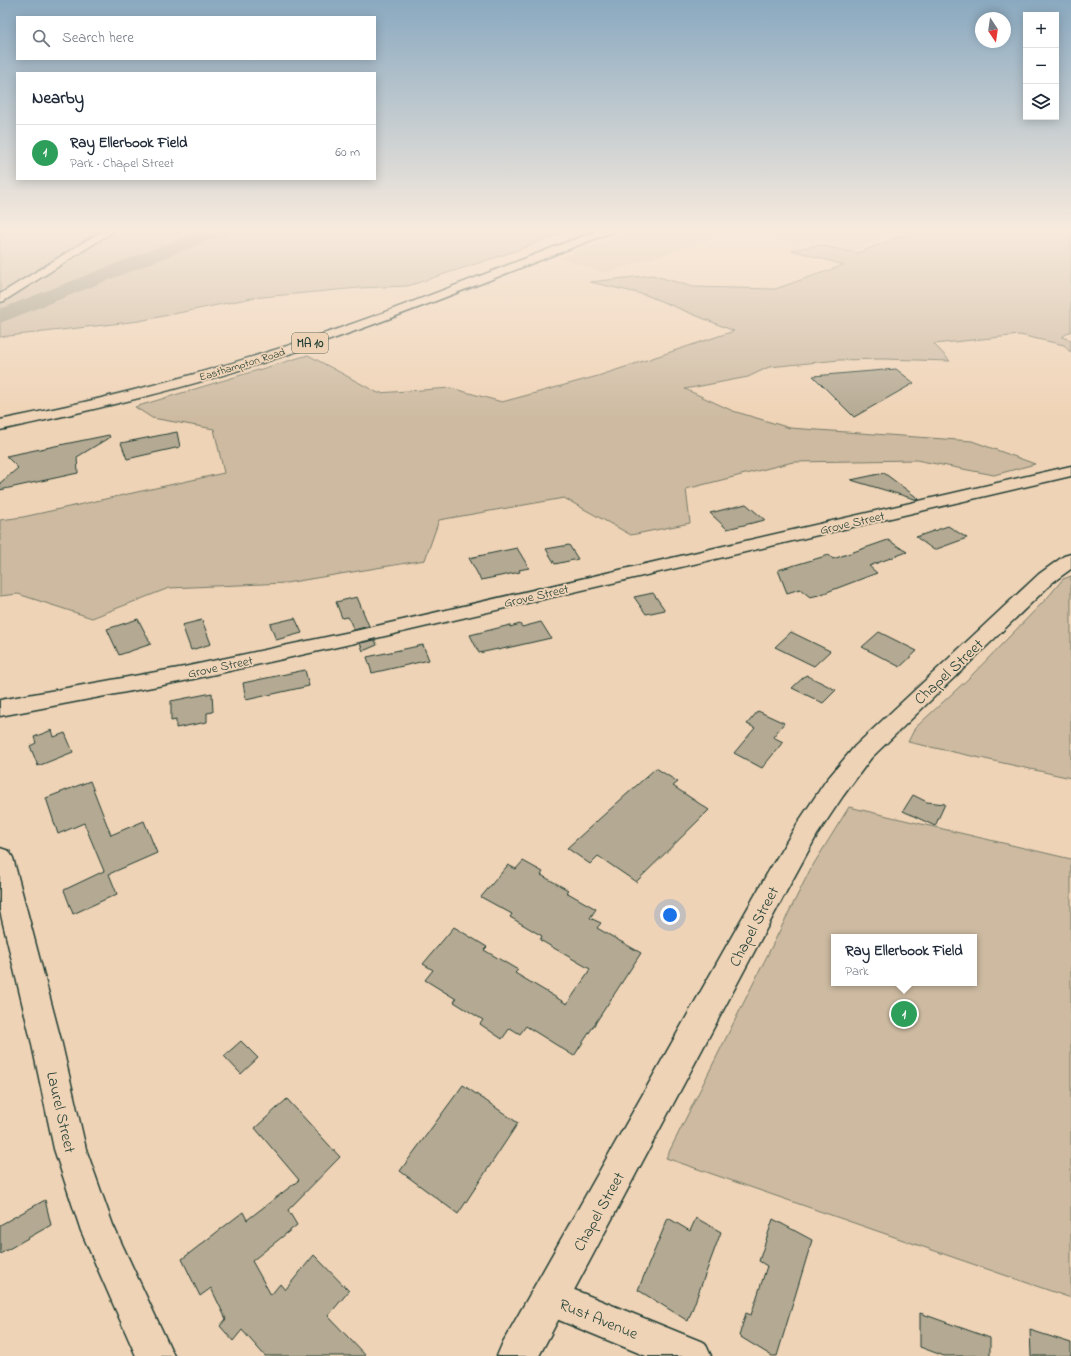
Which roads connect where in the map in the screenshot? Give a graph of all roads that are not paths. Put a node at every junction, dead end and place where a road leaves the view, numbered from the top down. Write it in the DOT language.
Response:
graph roads {
  1 [pos="11,292"];
  2 [pos="444,292"];
  3 [pos="0,299"];
  4 [pos="0,425"];
  5 [pos="1071,471"];
  6 [pos="1071,560"];
  7 [pos="0,708"];
  8 [pos="0,858"];
  9 [pos="550,1298"];
  10 [pos="156,1356"];
  11 [pos="518,1356"];
  12 [pos="692,1356"];
  1 -- 3 [label="street"];
  2 -- 4 [label="main road, Easthampton Road / MA 10"];
  5 -- 7 [label="street, Grove Street"];
  6 -- 9 [label="main road, Chapel Street"];
  8 -- 10 [label="street, Laurel Street"];
  9 -- 11 [label="main road, Chapel Street"];
  9 -- 12 [label="street, Rust Avenue"];
}
